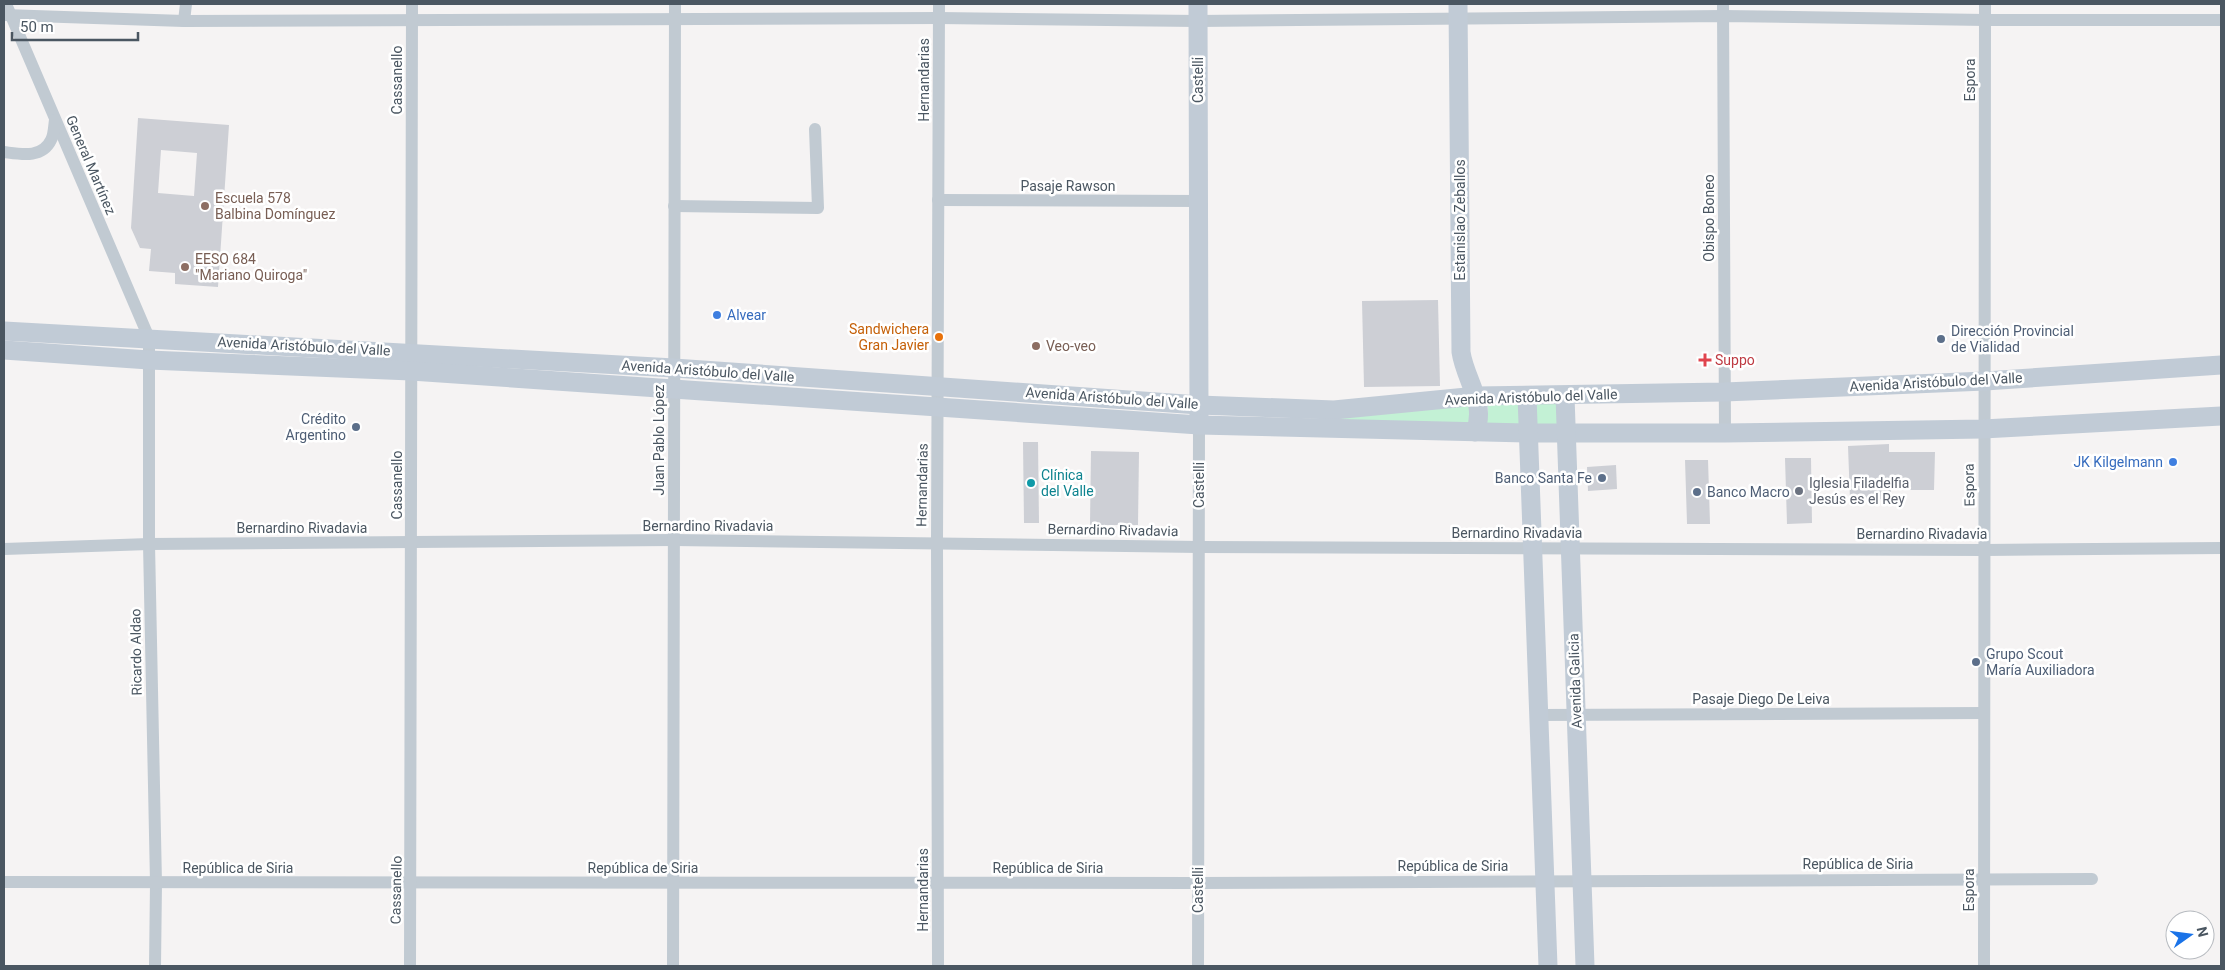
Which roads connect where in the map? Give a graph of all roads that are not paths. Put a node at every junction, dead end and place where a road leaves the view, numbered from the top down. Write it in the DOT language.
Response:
graph roads {
  1 [pos="6,4"];
  2 [pos="186,4"];
  3 [pos="412,4"];
  4 [pos="675,4"];
  5 [pos="939,4"];
  6 [pos="1985,4"];
  7 [pos="1723,10"];
  8 [pos="1458,11"];
  9 [pos="1198,13"];
  10 [pos="7,16"];
  11 [pos="675,18"];
  12 [pos="939,18"];
  13 [pos="412,19"];
  14 [pos="1985,20"];
  15 [pos="2221,20"];
  16 [pos="184,21"];
  17 [pos="55,120"];
  18 [pos="815,130"];
  19 [pos="4,152"];
  20 [pos="938,200"];
  21 [pos="1199,201"];
  22 [pos="674,206"];
  23 [pos="4,330"];
  24 [pos="149,338"];
  25 [pos="4,350"];
  26 [pos="149,360"];
  27 [pos="412,362"];
  28 [pos="2221,365"];
  29 [pos="674,368"];
  30 [pos="1985,381"];
  31 [pos="938,386"];
  32 [pos="674,389"];
  33 [pos="1724,392"];
  34 [pos="1476,396"];
  35 [pos="1527,396"];
  36 [pos="1565,396"];
  37 [pos="1199,404"];
  38 [pos="938,408"];
  39 [pos="2221,416"];
  40 [pos="1199,426"];
  41 [pos="1983,429"];
  42 [pos="1475,432"];
  43 [pos="1567,432"];
  44 [pos="1528,433"];
  45 [pos="1725,433"];
  46 [pos="674,540"];
  47 [pos="412,542"];
  48 [pos="936,543"];
  49 [pos="149,544"];
  50 [pos="1199,547"];
  51 [pos="1532,547"];
  52 [pos="1571,548"];
  53 [pos="2221,548"];
  54 [pos="4,549"];
  55 [pos="1986,550"];
  56 [pos="1984,713"];
  57 [pos="1576,715"];
  58 [pos="1539,716"];
  59 [pos="1984,879"];
  60 [pos="2092,879"];
  61 [pos="1546,880"];
  62 [pos="1582,880"];
  63 [pos="4,882"];
  64 [pos="156,883"];
  65 [pos="411,883"];
  66 [pos="674,883"];
  67 [pos="938,883"];
  68 [pos="1198,883"];
  69 [pos="155,966"];
  70 [pos="410,966"];
  71 [pos="674,966"];
  72 [pos="938,966"];
  73 [pos="1198,966"];
  74 [pos="1548,966"];
  75 [pos="1585,966"];
  76 [pos="1984,966"];
  1 -- 10 [label="street, General Martínez"];
  2 -- 16 [label="street"];
  3 -- 13 [label="street, Cassanello"];
  4 -- 11 [label="street, Juan Pablo López"];
  5 -- 12 [label="street, Hernandarias"];
  6 -- 14 [label="street, Espora"];
  7 -- 8 [label="street"];
  7 -- 14 [label="street"];
  7 -- 33 [label="street, Obispo Boneo"];
  8 -- 9 [label="street"];
  8 -- 34 [label="main road, Estanislao Zeballos"];
  9 -- 12 [label="street"];
  9 -- 21 [label="main road, Castelli"];
  10 -- 16 [label="street"];
  10 -- 17 [label="street, General Martínez"];
  11 -- 12 [label="street"];
  11 -- 13 [label="street"];
  11 -- 22 [label="street, Juan Pablo López"];
  12 -- 20 [label="street, Hernandarias"];
  13 -- 16 [label="street"];
  13 -- 27 [label="street, Cassanello"];
  14 -- 15 [label="street"];
  14 -- 30 [label="street, Espora"];
  17 -- 19 [label="street"];
  17 -- 24 [label="street, General Martínez"];
  18 -- 22 [label="street"];
  20 -- 21 [label="street, Pasaje Rawson"];
  20 -- 31 [label="street, Hernandarias"];
  21 -- 37 [label="main road, Castelli"];
  22 -- 29 [label="street, Juan Pablo López"];
  23 -- 24 [label="main road, Avenida Aristóbulo del Valle"];
  24 -- 26 [label="street, Ricardo Aldao"];
  24 -- 27 [label="main road, Avenida Aristóbulo del Valle"];
  25 -- 26 [label="main road, Avenida Aristóbulo del Valle"];
  26 -- 27 [label="main road, Avenida Aristóbulo del Valle"];
  26 -- 49 [label="street, Ricardo Aldao"];
  27 -- 29 [label="main road, Avenida Aristóbulo del Valle"];
  27 -- 32 [label="main road, Avenida Aristóbulo del Valle"];
  27 -- 47 [label="street, Cassanello"];
  28 -- 30 [label="main road, Avenida Aristóbulo del Valle"];
  29 -- 31 [label="main road, Avenida Aristóbulo del Valle"];
  29 -- 32 [label="street, Juan Pablo López"];
  30 -- 33 [label="main road, Avenida Aristóbulo del Valle"];
  30 -- 41 [label="street, Espora"];
  31 -- 37 [label="main road, Avenida Aristóbulo del Valle"];
  31 -- 38 [label="street, Hernandarias"];
  32 -- 38 [label="main road, Avenida Aristóbulo del Valle"];
  32 -- 46 [label="street, Juan Pablo López"];
  33 -- 36 [label="main road, Avenida Aristóbulo del Valle"];
  33 -- 45 [label="street, Obispo Boneo"];
  34 -- 35 [label="main road, Avenida Aristóbulo del Valle"];
  34 -- 37 [label="main road, Avenida Aristóbulo del Valle"];
  34 -- 42 [label="main road, Estanislao Zeballos"];
  35 -- 36 [label="main road, Avenida Aristóbulo del Valle"];
  35 -- 44 [label="main road"];
  36 -- 43 [label="main road, Avenida Galicia"];
  37 -- 40 [label="main road, Castelli"];
  38 -- 40 [label="main road, Avenida Aristóbulo del Valle"];
  38 -- 48 [label="street, Hernandarias"];
  39 -- 41 [label="main road, Avenida Aristóbulo del Valle"];
  40 -- 42 [label="main road, Avenida Aristóbulo del Valle"];
  40 -- 50 [label="street, Castelli"];
  41 -- 45 [label="main road, Avenida Aristóbulo del Valle"];
  41 -- 55 [label="street, Espora"];
  42 -- 44 [label="main road, Avenida Aristóbulo del Valle"];
  43 -- 44 [label="main road, Avenida Aristóbulo del Valle"];
  43 -- 45 [label="main road, Avenida Aristóbulo del Valle"];
  43 -- 52 [label="main road, Avenida Galicia"];
  44 -- 51 [label="main road"];
  46 -- 47 [label="street, Bernardino Rivadavia"];
  46 -- 48 [label="street, Bernardino Rivadavia"];
  46 -- 66 [label="street, Juan Pablo López"];
  47 -- 49 [label="street, Bernardino Rivadavia"];
  47 -- 65 [label="street, Cassanello"];
  48 -- 50 [label="street, Bernardino Rivadavia"];
  48 -- 67 [label="street, Hernandarias"];
  49 -- 54 [label="street, Bernardino Rivadavia"];
  49 -- 64 [label="street, Ricardo Aldao"];
  50 -- 51 [label="street, Bernardino Rivadavia"];
  50 -- 68 [label="street, Castelli"];
  51 -- 52 [label="street, Bernardino Rivadavia"];
  51 -- 58 [label="main road"];
  52 -- 55 [label="street, Bernardino Rivadavia"];
  52 -- 57 [label="main road, Avenida Galicia"];
  53 -- 55 [label="street, Bernardino Rivadavia"];
  55 -- 56 [label="street, Espora"];
  56 -- 57 [label="street, Pasaje Diego De Leiva"];
  56 -- 59 [label="street, Espora"];
  57 -- 58 [label="street, Pasaje Diego De Leiva"];
  57 -- 62 [label="main road, Avenida Galicia"];
  58 -- 61 [label="main road"];
  59 -- 60 [label="street, República de Siria"];
  59 -- 62 [label="street, República de Siria"];
  59 -- 76 [label="street, Espora"];
  61 -- 62 [label="street, República de Siria"];
  61 -- 68 [label="street, República de Siria"];
  61 -- 74 [label="main road"];
  62 -- 75 [label="main road, Avenida Galicia"];
  63 -- 64 [label="street, República de Siria"];
  64 -- 65 [label="street, República de Siria"];
  64 -- 69 [label="street, Ricardo Aldao"];
  65 -- 66 [label="street, República de Siria"];
  65 -- 70 [label="street, Cassanello"];
  66 -- 67 [label="street, República de Siria"];
  66 -- 71 [label="street, Juan Pablo López"];
  67 -- 68 [label="street, República de Siria"];
  67 -- 72 [label="street, Hernandarias"];
  68 -- 73 [label="street, Castelli"];
}
